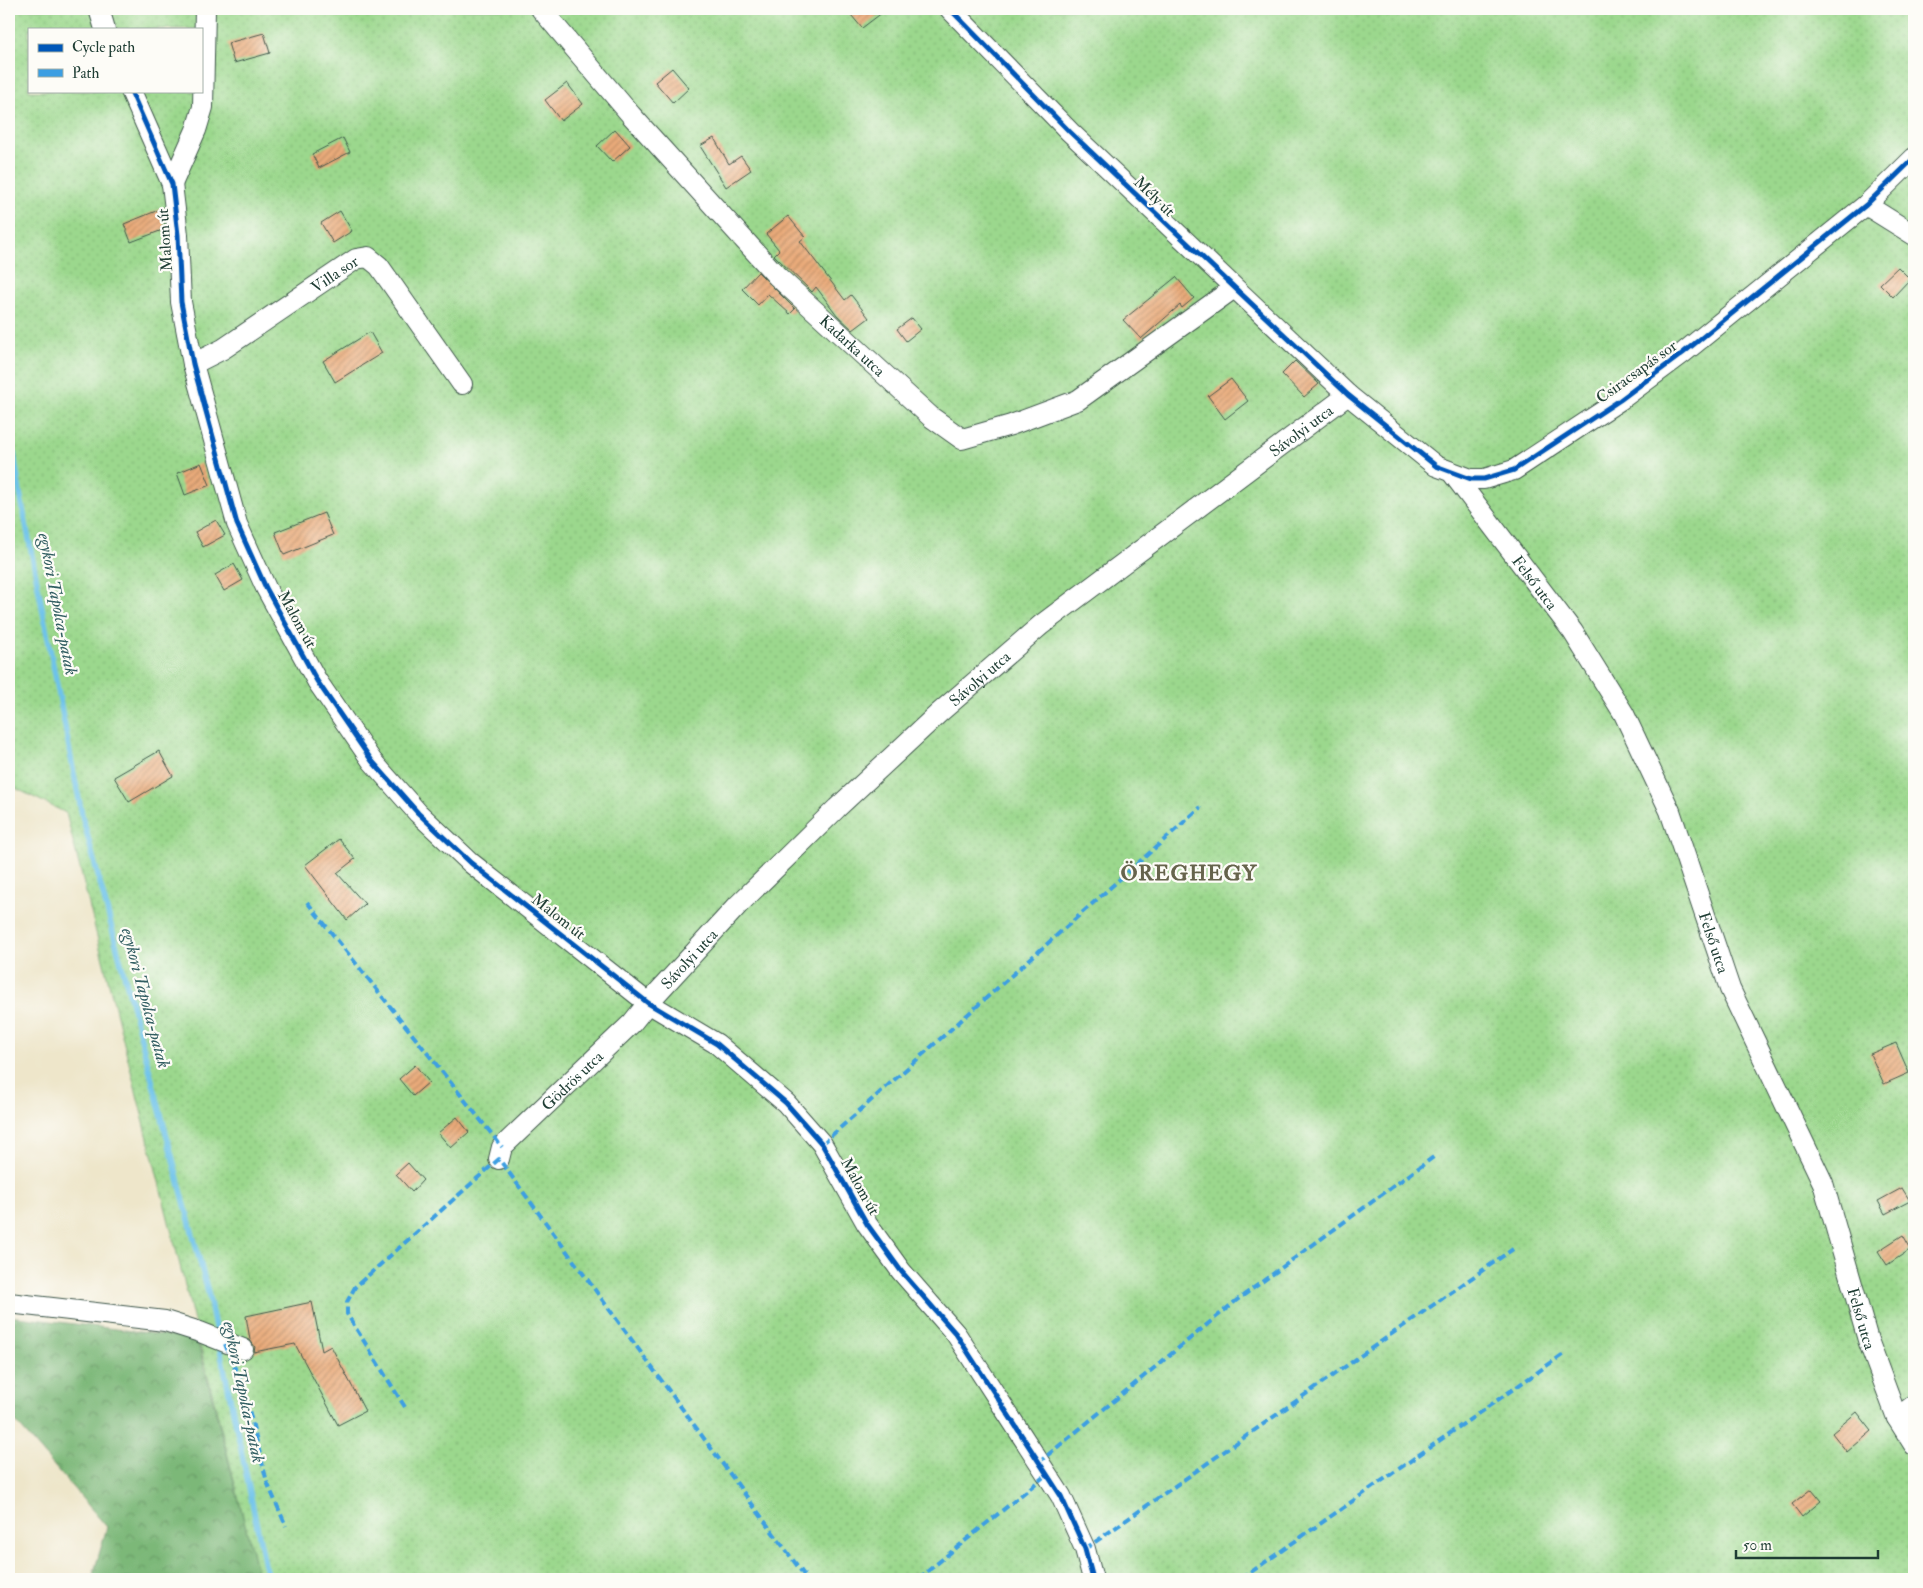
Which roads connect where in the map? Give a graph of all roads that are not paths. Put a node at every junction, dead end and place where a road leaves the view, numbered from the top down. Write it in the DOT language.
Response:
graph roads {
  1 [pos="100,9"];
  2 [pos="205,9"];
  3 [pos="541,9"];
  4 [pos="950,9"];
  5 [pos="105,28"];
  6 [pos="131,92"];
  7 [pos="1914,158"];
  8 [pos="172,184"];
  9 [pos="1866,205"];
  10 [pos="1914,235"];
  11 [pos="1234,288"];
  12 [pos="193,364"];
  13 [pos="462,384"];
  14 [pos="1348,395"];
  15 [pos="1453,474"];
  16 [pos="648,1003"];
  17 [pos="499,1159"];
  18 [pos="9,1303"];
  19 [pos="243,1349"];
  20 [pos="1914,1405"];
  21 [pos="1897,1418"];
  22 [pos="1914,1445"];
  23 [pos="1093,1579"];
  1 -- 5 [label="street"];
  2 -- 8 [label="street"];
  3 -- 11 [label="street, Kadarka utca"];
  4 -- 11 [label="street, Mély út"];
  6 -- 8 [label="street"];
  7 -- 9 [label="street, Csiracsapás sor"];
  8 -- 12 [label="street, Malom út"];
  9 -- 10 [label="street"];
  9 -- 15 [label="street, Csiracsapás sor"];
  11 -- 14 [label="street, Mély út"];
  12 -- 13 [label="street, Villa sor"];
  12 -- 16 [label="street, Malom út"];
  14 -- 15 [label="street, Csiracsapás sor"];
  14 -- 16 [label="street, Sávolyi utca"];
  15 -- 21 [label="street, Felső utca"];
  16 -- 17 [label="street, Gödrös utca"];
  16 -- 23 [label="street, Malom út"];
  18 -- 19 [label="street"];
  20 -- 21 [label="street"];
  21 -- 22 [label="street, Felső utca"];
}
